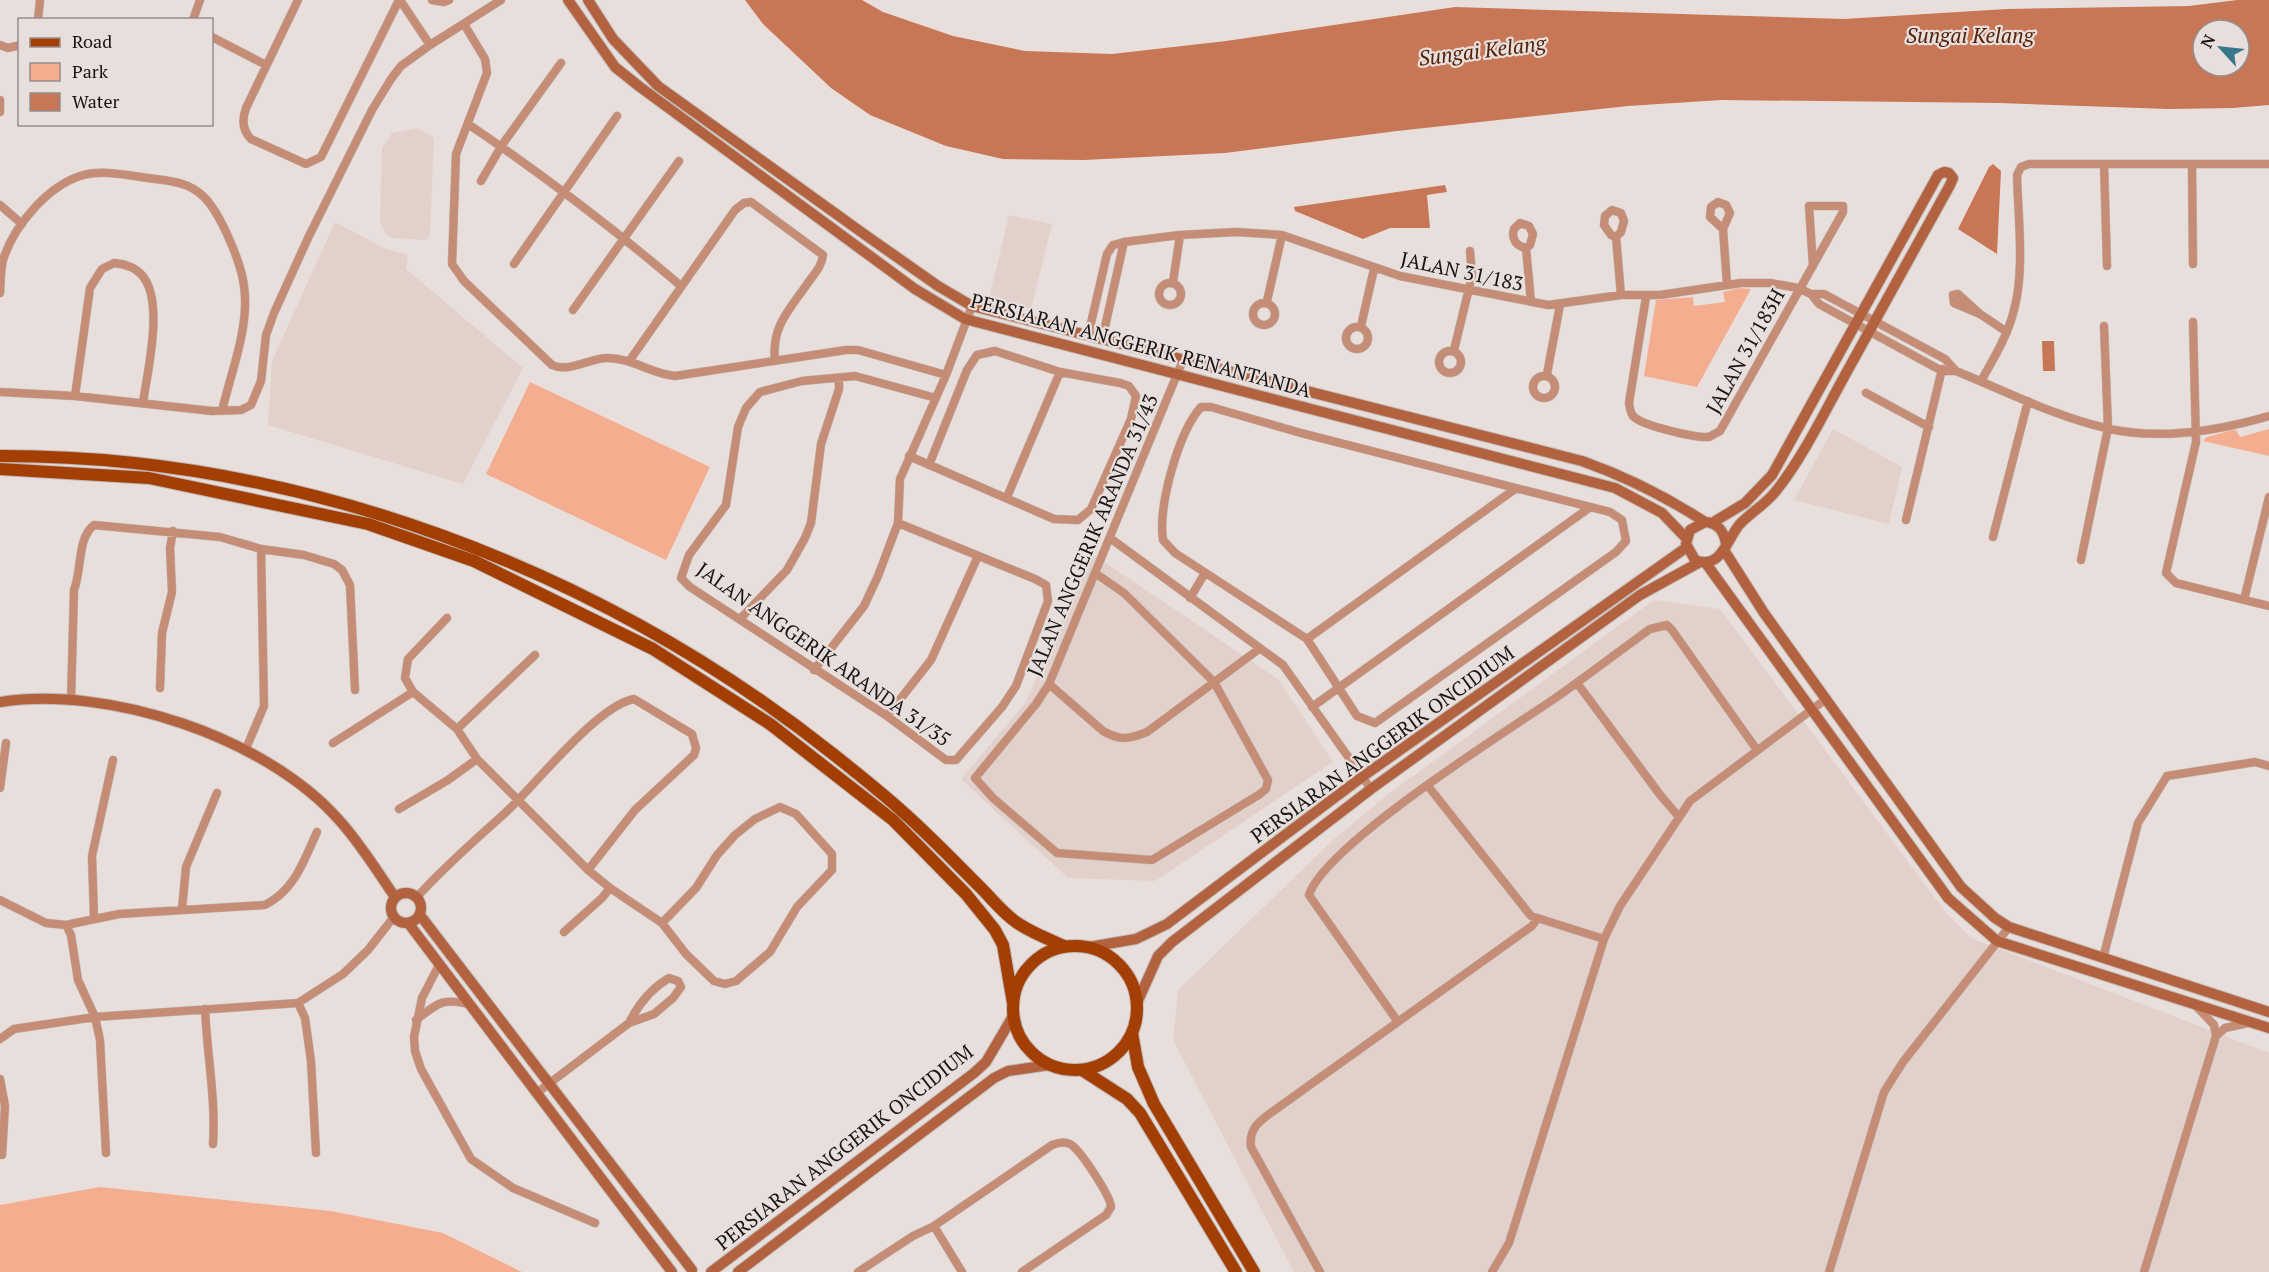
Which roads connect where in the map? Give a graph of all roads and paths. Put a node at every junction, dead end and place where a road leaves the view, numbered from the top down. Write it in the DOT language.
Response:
graph roads {
  1 [pos="40,0"];
  2 [pos="200,0"];
  3 [pos="298,0"];
  4 [pos="400,0"];
  5 [pos="432,0"];
  6 [pos="449,0"];
  7 [pos="501,0"];
  8 [pos="568,0"];
  9 [pos="588,0"];
  10 [pos="38,18"];
  11 [pos="195,18"];
  12 [pos="464,24"];
  13 [pos="213,37"];
  14 [pos="0,45"];
  15 [pos="430,45"];
  16 [pos="18,46"];
  17 [pos="561,63"];
  18 [pos="266,65"];
  19 [pos="0,100"];
  20 [pos="0,112"];
  21 [pos="617,116"];
  22 [pos="468,124"];
  23 [pos="502,145"];
  24 [pos="679,161"];
  25 [pos="2104,164"];
  26 [pos="2269,164"];
  27 [pos="2192,165"];
  28 [pos="481,181"];
  29 [pos="564,191"];
  30 [pos="0,205"];
  31 [pos="22,224"];
  32 [pos="1724,229"];
  33 [pos="1180,235"];
  34 [pos="1282,235"];
  35 [pos="1616,237"];
  36 [pos="623,238"];
  37 [pos="1124,242"];
  38 [pos="1526,248"];
  39 [pos="1470,251"];
  40 [pos="514,264"];
  41 [pos="2193,264"];
  42 [pos="1813,266"];
  43 [pos="2107,266"];
  44 [pos="1374,269"];
  45 [pos="1173,282"];
  46 [pos="1727,284"];
  47 [pos="681,286"];
  48 [pos="1798,288"];
  49 [pos="1468,290"];
  50 [pos="0,293"];
  51 [pos="1811,294"];
  52 [pos="1621,295"];
  53 [pos="1646,297"];
  54 [pos="1836,300"];
  55 [pos="1267,301"];
  56 [pos="1096,302"];
  57 [pos="1530,302"];
  58 [pos="1110,305"];
  59 [pos="1560,305"];
  60 [pos="972,306"];
  61 [pos="573,310"];
  62 [pos="1830,310"];
  63 [pos="1862,314"];
  64 [pos="1980,315"];
  65 [pos="965,319"];
  66 [pos="1875,321"];
  67 [pos="2193,322"];
  68 [pos="1856,325"];
  69 [pos="1361,326"];
  70 [pos="2104,326"];
  71 [pos="1869,332"];
  72 [pos="2007,332"];
  73 [pos="1088,336"];
  74 [pos="1102,340"];
  75 [pos="1454,350"];
  76 [pos="1945,359"];
  77 [pos="630,360"];
  78 [pos="1183,360"];
  79 [pos="775,361"];
  80 [pos="1942,371"];
  81 [pos="1956,371"];
  82 [pos="1060,372"];
  83 [pos="1547,374"];
  84 [pos="946,375"];
  85 [pos="1177,376"];
  86 [pos="839,379"];
  87 [pos="1982,381"];
  88 [pos="0,392"];
  89 [pos="1866,393"];
  90 [pos="75,396"];
  91 [pos="936,398"];
  92 [pos="2028,401"];
  93 [pos="142,403"];
  94 [pos="222,411"];
  95 [pos="2269,416"];
  96 [pos="1929,427"];
  97 [pos="2108,429"];
  98 [pos="2194,431"];
  99 [pos="0,456"];
  100 [pos="909,456"];
  101 [pos="929,465"];
  102 [pos="0,469"];
  103 [pos="1515,489"];
  104 [pos="1007,497"];
  105 [pos="2269,497"];
  106 [pos="1589,508"];
  107 [pos="1906,520"];
  108 [pos="898,523"];
  109 [pos="1708,523"];
  110 [pos="173,531"];
  111 [pos="1993,537"];
  112 [pos="1110,538"];
  113 [pos="1687,543"];
  114 [pos="1725,547"];
  115 [pos="261,549"];
  116 [pos="978,556"];
  117 [pos="2081,560"];
  118 [pos="1702,562"];
  119 [pos="1095,573"];
  120 [pos="1205,573"];
  121 [pos="1190,598"];
  122 [pos="2244,600"];
  123 [pos="2269,606"];
  124 [pos="447,618"];
  125 [pos="741,618"];
  126 [pos="1307,639"];
  127 [pos="1259,649"];
  128 [pos="535,655"];
  129 [pos="814,670"];
  130 [pos="1214,682"];
  131 [pos="1577,683"];
  132 [pos="1049,684"];
  133 [pos="1339,687"];
  134 [pos="160,688"];
  135 [pos="355,690"];
  136 [pos="413,692"];
  137 [pos="1826,699"];
  138 [pos="71,701"];
  139 [pos="0,702"];
  140 [pos="1312,706"];
  141 [pos="1813,710"];
  142 [pos="887,716"];
  143 [pos="457,729"];
  144 [pos="6,743"];
  145 [pos="333,743"];
  146 [pos="245,750"];
  147 [pos="1758,750"];
  148 [pos="477,759"];
  149 [pos="112,760"];
  150 [pos="2269,766"];
  151 [pos="1362,777"];
  152 [pos="1428,786"];
  153 [pos="0,788"];
  154 [pos="1371,789"];
  155 [pos="217,793"];
  156 [pos="518,800"];
  157 [pos="399,809"];
  158 [pos="1679,817"];
  159 [pos="317,832"];
  160 [pos="588,870"];
  161 [pos="610,888"];
  162 [pos="395,897"];
  163 [pos="417,897"];
  164 [pos="0,900"];
  165 [pos="182,909"];
  166 [pos="420,915"];
  167 [pos="94,918"];
  168 [pos="393,918"];
  169 [pos="1537,919"];
  170 [pos="662,923"];
  171 [pos="409,924"];
  172 [pos="66,925"];
  173 [pos="2009,927"];
  174 [pos="564,932"];
  175 [pos="1604,939"];
  176 [pos="1997,940"];
  177 [pos="1064,946"];
  178 [pos="1089,946"];
  179 [pos="2103,958"];
  180 [pos="439,965"];
  181 [pos="298,1003"];
  182 [pos="1137,1003"];
  183 [pos="2194,1004"];
  184 [pos="471,1005"];
  185 [pos="205,1009"];
  186 [pos="1013,1010"];
  187 [pos="2269,1012"];
  188 [pos="94,1017"];
  189 [pos="416,1020"];
  190 [pos="1398,1022"];
  191 [pos="629,1023"];
  192 [pos="2252,1023"];
  193 [pos="2269,1028"];
  194 [pos="1132,1033"];
  195 [pos="2216,1036"];
  196 [pos="0,1039"];
  197 [pos="1049,1065"];
  198 [pos="1083,1070"];
  199 [pos="0,1079"];
  200 [pos="548,1084"];
  201 [pos="538,1092"];
  202 [pos="213,1144"];
  203 [pos="106,1153"];
  204 [pos="316,1153"];
  205 [pos="2,1155"];
  206 [pos="595,1223"];
  207 [pos="934,1226"];
  208 [pos="690,1271"];
  209 [pos="672,1272"];
  210 [pos="710,1272"];
  211 [pos="738,1272"];
  212 [pos="858,1272"];
  213 [pos="962,1272"];
  214 [pos="1022,1272"];
  215 [pos="1236,1272"];
  216 [pos="1254,1272"];
  217 [pos="1320,1272"];
  218 [pos="1492,1272"];
  219 [pos="1828,1272"];
  220 [pos="2144,1272"];
  1 -- 10 [label="street"];
  2 -- 11 [label="street"];
  3 -- 18 [label="street"];
  4 -- 15 [label="street"];
  4 -- 18 [label="street"];
  5 -- 6 [label="street"];
  7 -- 12 [label="street"];
  8 -- 65 [label="main road, PERSIARAN ANGGERIK RENANTANDA"];
  9 -- 60 [label="main road, PERSIARAN ANGGERIK RENANTANDA"];
  12 -- 15 [label="street"];
  12 -- 22 [label="street"];
  13 -- 18 [label="street"];
  14 -- 16 [label="street"];
  15 -- 94 [label="street"];
  17 -- 23 [label="street"];
  19 -- 20 [label="street"];
  21 -- 29 [label="street"];
  22 -- 23 [label="street"];
  22 -- 77 [label="street"];
  23 -- 28 [label="street"];
  23 -- 29 [label="street"];
  24 -- 36 [label="street"];
  25 -- 27 [label="street"];
  25 -- 43 [label="street"];
  25 -- 72 [label="street"];
  26 -- 27 [label="street"];
  27 -- 41 [label="street"];
  29 -- 36 [label="street"];
  29 -- 40 [label="street"];
  30 -- 31 [label="street"];
  31 -- 50 [label="street"];
  31 -- 94 [label="street"];
  32 -- 46 [label="street"];
  33 -- 34 [label="street, JALAN 31/183"];
  33 -- 37 [label="street, JALAN 31/183"];
  33 -- 45 [label="street"];
  34 -- 44 [label="street, JALAN 31/183"];
  34 -- 55 [label="street"];
  35 -- 52 [label="street"];
  36 -- 47 [label="street"];
  36 -- 61 [label="street"];
  37 -- 56 [label="street"];
  37 -- 58 [label="street"];
  38 -- 57 [label="street"];
  39 -- 49 [label="street"];
  42 -- 42 [label="street"];
  42 -- 48 [label="street"];
  44 -- 49 [label="street, JALAN 31/183"];
  44 -- 69 [label="street"];
  46 -- 48 [label="street, JALAN 31/183"];
  46 -- 53 [label="street, JALAN 31/183"];
  47 -- 77 [label="street"];
  47 -- 79 [label="street"];
  48 -- 51 [label="street, JALAN 31/183"];
  48 -- 53 [label="street, JALAN 31/183H"];
  49 -- 57 [label="street, JALAN 31/183"];
  49 -- 75 [label="street"];
  51 -- 54 [label="street"];
  51 -- 62 [label="street"];
  52 -- 53 [label="street, JALAN 31/183"];
  52 -- 59 [label="street, JALAN 31/183"];
  54 -- 62 [label="street"];
  54 -- 63 [label="street"];
  56 -- 58 [label="street"];
  56 -- 73 [label="street"];
  57 -- 59 [label="street, JALAN 31/183"];
  58 -- 74 [label="street"];
  59 -- 83 [label="street"];
  60 -- 65 [label="street"];
  60 -- 73 [label="main road, PERSIARAN ANGGERIK RENANTANDA"];
  62 -- 68 [label="street"];
  63 -- 66 [label="street"];
  63 -- 66 [label="main road"];
  63 -- 68 [label="main road"];
  64 -- 72 [label="street"];
  65 -- 84 [label="street"];
  65 -- 85 [label="main road, PERSIARAN ANGGERIK RENANTANDA"];
  66 -- 71 [label="main road"];
  66 -- 76 [label="street"];
  67 -- 98 [label="street"];
  68 -- 71 [label="street"];
  68 -- 109 [label="main road"];
  70 -- 97 [label="street"];
  71 -- 80 [label="street"];
  71 -- 114 [label="main road"];
  72 -- 87 [label="street"];
  73 -- 74 [label="main road, PERSIARAN ANGGERIK RENANTANDA"];
  74 -- 78 [label="main road, PERSIARAN ANGGERIK RENANTANDA"];
  76 -- 80 [label="street"];
  76 -- 81 [label="street"];
  77 -- 79 [label="street"];
  78 -- 85 [label="street, JALAN ANGGERIK ARANDA 31/43"];
  78 -- 109 [label="main road, PERSIARAN ANGGERIK RENANTANDA"];
  79 -- 84 [label="street"];
  80 -- 81 [label="street"];
  80 -- 96 [label="street"];
  81 -- 87 [label="street"];
  82 -- 101 [label="street"];
  82 -- 104 [label="street"];
  82 -- 104 [label="street"];
  84 -- 91 [label="street"];
  85 -- 112 [label="street, JALAN ANGGERIK ARANDA 31/43"];
  85 -- 113 [label="main road, PERSIARAN ANGGERIK RENANTANDA"];
  86 -- 91 [label="street"];
  86 -- 125 [label="street"];
  86 -- 125 [label="street, JALAN ANGGERIK ARANDA 31/35"];
  87 -- 92 [label="street"];
  88 -- 90 [label="street"];
  89 -- 96 [label="street"];
  90 -- 93 [label="street"];
  90 -- 93 [label="street"];
  91 -- 100 [label="street"];
  92 -- 97 [label="street"];
  92 -- 111 [label="street"];
  93 -- 94 [label="street"];
  95 -- 98 [label="street"];
  96 -- 107 [label="street"];
  97 -- 98 [label="street"];
  97 -- 117 [label="street"];
  98 -- 122 [label="street"];
  99 -- 177 [label="main road"];
  100 -- 101 [label="street"];
  100 -- 108 [label="street"];
  101 -- 104 [label="street"];
  102 -- 186 [label="main road"];
  103 -- 106 [label="street"];
  103 -- 120 [label="street"];
  103 -- 126 [label="street"];
  105 -- 122 [label="street"];
  106 -- 133 [label="street"];
  106 -- 133 [label="street"];
  108 -- 116 [label="street, JALAN ANGGERIK ARANDA 31/35"];
  108 -- 129 [label="street"];
  109 -- 113 [label="main road"];
  109 -- 114 [label="main road"];
  110 -- 115 [label="street"];
  110 -- 134 [label="street"];
  110 -- 138 [label="street"];
  112 -- 119 [label="street, JALAN ANGGERIK ARANDA 31/43"];
  112 -- 121 [label="street"];
  113 -- 118 [label="main road"];
  113 -- 151 [label="main road, PERSIARAN ANGGERIK ONCIDIUM"];
  114 -- 118 [label="main road"];
  114 -- 137 [label="main road"];
  115 -- 135 [label="street"];
  115 -- 146 [label="street"];
  116 -- 142 [label="street"];
  116 -- 142 [label="street, JALAN ANGGERIK ARANDA 31/35"];
  118 -- 141 [label="main road"];
  118 -- 154 [label="main road, PERSIARAN ANGGERIK ONCIDIUM"];
  119 -- 130 [label="street"];
  119 -- 132 [label="street, JALAN ANGGERIK ARANDA 31/43"];
  120 -- 121 [label="street"];
  120 -- 126 [label="street"];
  121 -- 127 [label="street"];
  122 -- 123 [label="street"];
  124 -- 136 [label="street"];
  125 -- 129 [label="street, JALAN ANGGERIK ARANDA 31/35"];
  126 -- 133 [label="street"];
  127 -- 130 [label="street"];
  127 -- 140 [label="street"];
  128 -- 143 [label="street"];
  129 -- 142 [label="street, JALAN ANGGERIK ARANDA 31/35"];
  130 -- 132 [label="street"];
  130 -- 132 [label="street, JALAN ANGGERIK ARANDA 31/43"];
  131 -- 147 [label="street"];
  131 -- 152 [label="street"];
  131 -- 158 [label="street"];
  133 -- 140 [label="street"];
  136 -- 143 [label="street"];
  136 -- 145 [label="street"];
  137 -- 141 [label="street"];
  137 -- 173 [label="main road"];
  138 -- 139 [label="main road"];
  138 -- 146 [label="main road"];
  140 -- 151 [label="street"];
  141 -- 147 [label="street"];
  141 -- 176 [label="main road"];
  143 -- 148 [label="street"];
  144 -- 153 [label="street"];
  146 -- 162 [label="main road"];
  147 -- 158 [label="street"];
  148 -- 156 [label="street"];
  148 -- 157 [label="street"];
  149 -- 167 [label="street"];
  150 -- 179 [label="street"];
  151 -- 154 [label="street"];
  151 -- 178 [label="main road, PERSIARAN ANGGERIK ONCIDIUM"];
  152 -- 169 [label="street"];
  152 -- 190 [label="street"];
  154 -- 182 [label="main road, PERSIARAN ANGGERIK ONCIDIUM"];
  155 -- 165 [label="street"];
  156 -- 160 [label="street"];
  156 -- 160 [label="street"];
  156 -- 163 [label="street"];
  158 -- 175 [label="street"];
  159 -- 165 [label="street"];
  160 -- 161 [label="street"];
  161 -- 170 [label="street"];
  161 -- 174 [label="street"];
  162 -- 163 [label="main road"];
  162 -- 168 [label="main road"];
  163 -- 166 [label="main road"];
  164 -- 172 [label="street"];
  165 -- 167 [label="street"];
  166 -- 171 [label="main road"];
  166 -- 200 [label="main road"];
  167 -- 172 [label="street"];
  168 -- 171 [label="main road"];
  168 -- 181 [label="street"];
  169 -- 175 [label="street"];
  169 -- 190 [label="street"];
  170 -- 170 [label="street"];
  171 -- 180 [label="main road"];
  172 -- 188 [label="street"];
  173 -- 176 [label="street"];
  173 -- 179 [label="main road"];
  175 -- 218 [label="street"];
  176 -- 183 [label="main road"];
  176 -- 219 [label="street"];
  177 -- 178 [label="main road"];
  177 -- 186 [label="main road"];
  178 -- 182 [label="main road"];
  179 -- 187 [label="main road"];
  180 -- 184 [label="main road"];
  180 -- 189 [label="street"];
  181 -- 185 [label="street"];
  181 -- 204 [label="street"];
  182 -- 194 [label="main road"];
  183 -- 192 [label="main road"];
  183 -- 195 [label="street"];
  184 -- 189 [label="street"];
  184 -- 201 [label="main road"];
  185 -- 188 [label="street"];
  185 -- 202 [label="street"];
  186 -- 197 [label="main road"];
  186 -- 210 [label="main road, PERSIARAN ANGGERIK ONCIDIUM"];
  188 -- 196 [label="street"];
  188 -- 203 [label="street"];
  189 -- 206 [label="street"];
  190 -- 217 [label="street"];
  191 -- 191 [label="street"];
  191 -- 200 [label="street"];
  192 -- 193 [label="main road"];
  192 -- 195 [label="street"];
  194 -- 198 [label="main road"];
  194 -- 216 [label="main road"];
  195 -- 220 [label="street"];
  197 -- 198 [label="main road"];
  197 -- 211 [label="main road, PERSIARAN ANGGERIK ONCIDIUM"];
  198 -- 215 [label="main road"];
  199 -- 205 [label="street"];
  200 -- 201 [label="street"];
  200 -- 208 [label="main road"];
  201 -- 209 [label="main road"];
  207 -- 212 [label="street"];
  207 -- 213 [label="street"];
  207 -- 214 [label="street"];
  208 -- 210 [label="main road"];
}
